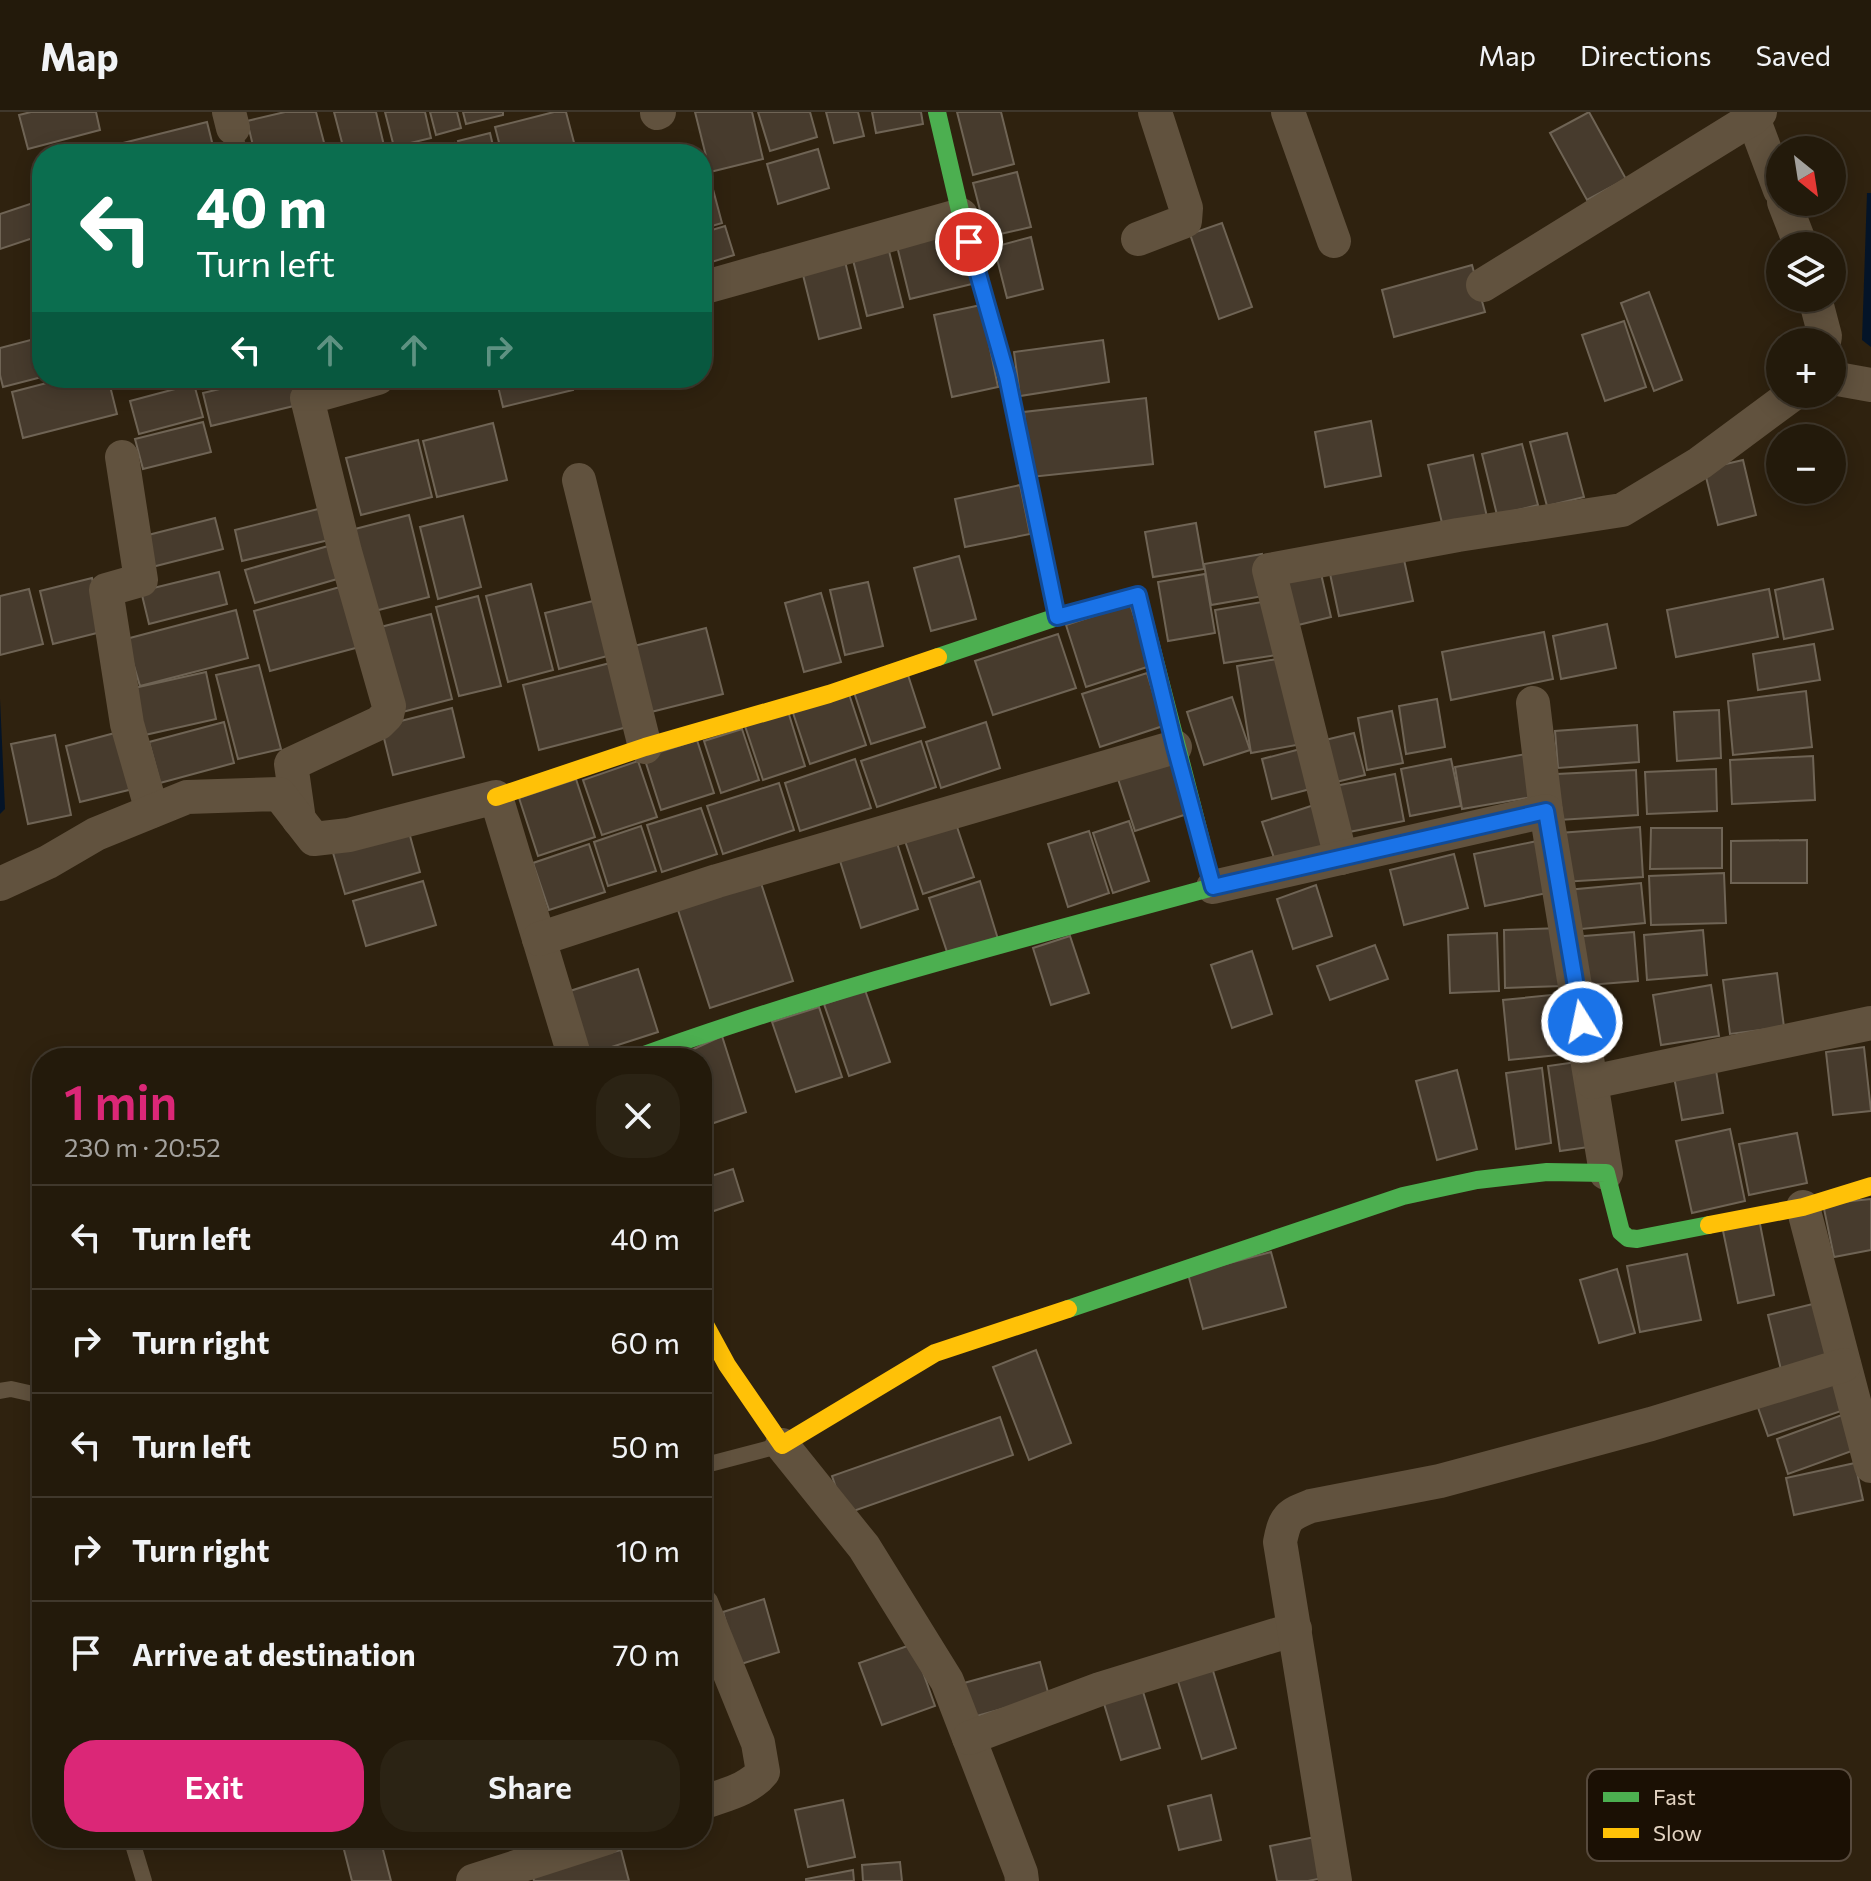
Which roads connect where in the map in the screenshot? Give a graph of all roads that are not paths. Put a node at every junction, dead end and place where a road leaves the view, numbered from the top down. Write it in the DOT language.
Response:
graph roads {
  1 [pos="937,112"];
  2 [pos="1155,112"];
  3 [pos="1288,112"];
  4 [pos="1756,115"];
  5 [pos="1766,146"];
  6 [pos="961,215"];
  7 [pos="1138,239"];
  8 [pos="1334,241"];
  9 [pos="712,285"];
  10 [pos="1483,285"];
  11 [pos="1846,381"];
  12 [pos="1871,385"];
  13 [pos="304,388"];
  14 [pos="1774,408"];
  15 [pos="122,457"];
  16 [pos="579,480"];
  17 [pos="1057,617"];
  18 [pos="1533,703"];
  19 [pos="645,747"];
  20 [pos="1175,747"];
  21 [pos="496,797"];
  22 [pos="152,811"];
  23 [pos="1546,811"];
  24 [pos="299,820"];
  25 [pos="1341,858"];
  26 [pos="0,884"];
  27 [pos="1213,887"];
  28 [pos="539,939"];
  29 [pos="1871,1023"];
  30 [pos="572,1048"];
  31 [pos="663,1048"];
  32 [pos="1592,1082"];
  33 [pos="1606,1173"];
  34 [pos="1871,1186"];
  35 [pos="1803,1207"];
  36 [pos="712,1337"];
  37 [pos="1844,1365"];
  38 [pos="0,1391"];
  39 [pos="32,1394"];
  40 [pos="782,1445"];
  41 [pos="1870,1460"];
  42 [pos="712,1463"];
  43 [pos="1295,1629"];
  44 [pos="712,1630"];
  45 [pos="969,1738"];
  46 [pos="712,1799"];
  47 [pos="134,1848"];
  48 [pos="575,1848"];
  49 [pos="144,1881"];
  50 [pos="473,1881"];
  51 [pos="1022,1881"];
  52 [pos="1335,1881"];
  1 -- 6 [label="street"];
  2 -- 7 [label="street"];
  3 -- 8 [label="street"];
  4 -- 5 [label="street"];
  4 -- 10 [label="street"];
  6 -- 9 [label="street"];
  6 -- 17 [label="street"];
  11 -- 12 [label="street"];
  13 -- 24 [label="street"];
  14 -- 25 [label="street"];
  15 -- 22 [label="street"];
  16 -- 19 [label="street"];
  17 -- 19 [label="street"];
  17 -- 20 [label="street"];
  18 -- 23 [label="street"];
  19 -- 21 [label="street"];
  20 -- 27 [label="street"];
  20 -- 28 [label="street"];
  21 -- 24 [label="street"];
  21 -- 28 [label="street"];
  22 -- 24 [label="street"];
  22 -- 26 [label="street"];
  23 -- 25 [label="street"];
  23 -- 32 [label="street"];
  25 -- 27 [label="street"];
  27 -- 31 [label="street"];
  28 -- 30 [label="street"];
  29 -- 32 [label="street"];
  32 -- 33 [label="street"];
  33 -- 35 [label="street"];
  33 -- 40 [label="street"];
  34 -- 35 [label="street"];
  35 -- 37 [label="street"];
  36 -- 40 [label="street"];
  37 -- 41 [label="street"];
  37 -- 43 [label="street"];
  38 -- 39 [label="lane"];
  40 -- 42 [label="lane"];
  40 -- 45 [label="street"];
  43 -- 45 [label="street"];
  43 -- 52 [label="street"];
  44 -- 46 [label="street"];
  45 -- 51 [label="street"];
  47 -- 49 [label="lane"];
  48 -- 50 [label="street"];
}
